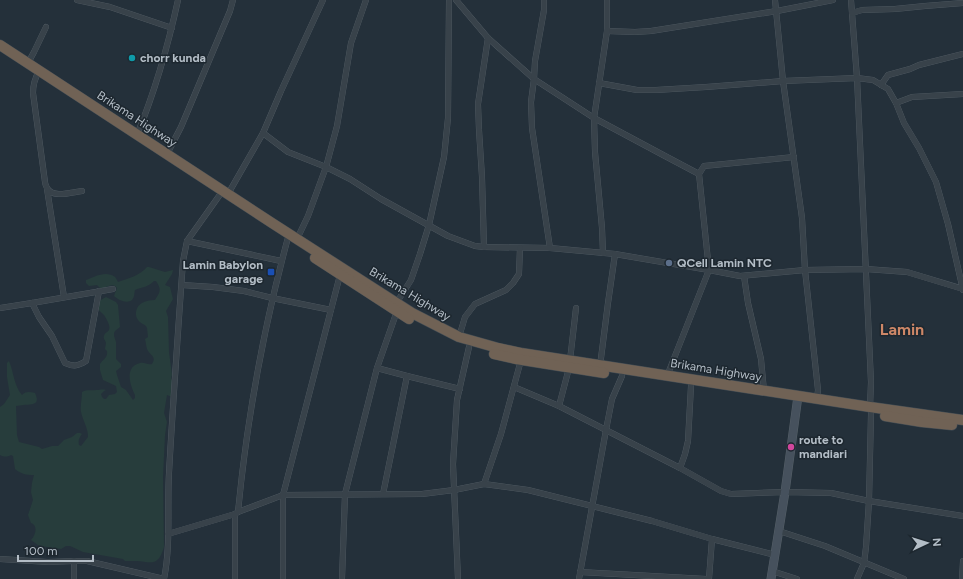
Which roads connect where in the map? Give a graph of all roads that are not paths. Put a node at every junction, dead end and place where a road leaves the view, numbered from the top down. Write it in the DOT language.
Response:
graph roads {
  1 [pos="77,0"];
  2 [pos="178,0"];
  3 [pos="233,0"];
  4 [pos="323,0"];
  5 [pos="366,0"];
  6 [pos="449,0"];
  7 [pos="456,0"];
  8 [pos="544,0"];
  9 [pos="607,0"];
  10 [pos="775,0"];
  11 [pos="833,0"];
  12 [pos="851,0"];
  13 [pos="941,2"];
  14 [pos="963,3"];
  15 [pos="777,11"];
  16 [pos="852,13"];
  17 [pos="46,26"];
  18 [pos="172,28"];
  19 [pos="607,31"];
  20 [pos="488,38"];
  21 [pos="0,45"];
  22 [pos="0,53"];
  23 [pos="963,54"];
  24 [pos="28,63"];
  25 [pos="38,74"];
  26 [pos="857,78"];
  27 [pos="534,79"];
  28 [pos="783,81"];
  29 [pos="599,83"];
  30 [pos="881,85"];
  31 [pos="963,94"];
  32 [pos="896,103"];
  33 [pos="594,118"];
  34 [pos="263,133"];
  35 [pos="137,135"];
  36 [pos="167,154"];
  37 [pos="794,157"];
  38 [pos="326,166"];
  39 [pos="699,174"];
  40 [pos="47,189"];
  41 [pos="82,191"];
  42 [pos="224,195"];
  43 [pos="429,225"];
  44 [pos="291,238"];
  45 [pos="187,241"];
  46 [pos="484,247"];
  47 [pos="520,248"];
  48 [pos="550,248"];
  49 [pos="603,253"];
  50 [pos="615,254"];
  51 [pos="281,261"];
  52 [pos="866,269"];
  53 [pos="709,270"];
  54 [pos="805,270"];
  55 [pos="340,275"];
  56 [pos="744,276"];
  57 [pos="182,285"];
  58 [pos="113,289"];
  59 [pos="963,289"];
  60 [pos="100,291"];
  61 [pos="64,297"];
  62 [pos="272,298"];
  63 [pos="32,303"];
  64 [pos="396,307"];
  65 [pos="0,308"];
  66 [pos="576,308"];
  67 [pos="331,310"];
  68 [pos="459,337"];
  69 [pos="469,347"];
  70 [pos="521,360"];
  71 [pos="570,364"];
  72 [pos="600,366"];
  73 [pos="377,368"];
  74 [pos="407,376"];
  75 [pos="622,376"];
  76 [pos="668,376"];
  77 [pos="692,386"];
  78 [pos="514,387"];
  79 [pos="460,389"];
  80 [pos="764,391"];
  81 [pos="798,399"];
  82 [pos="817,399"];
  83 [pos="559,406"];
  84 [pos="870,410"];
  85 [pos="963,420"];
  86 [pos="963,427"];
  87 [pos="606,430"];
  88 [pos="680,468"];
  89 [pos="484,484"];
  90 [pos="454,490"];
  91 [pos="785,492"];
  92 [pos="344,494"];
  93 [pos="383,494"];
  94 [pos="283,495"];
  95 [pos="869,501"];
  96 [pos="592,505"];
  97 [pos="236,513"];
  98 [pos="963,516"];
  99 [pos="779,531"];
  100 [pos="168,534"];
  101 [pos="712,539"];
  102 [pos="775,555"];
  103 [pos="0,559"];
  104 [pos="74,560"];
  105 [pos="963,561"];
  106 [pos="864,563"];
  107 [pos="580,572"];
  108 [pos="772,575"];
  109 [pos="74,579"];
  110 [pos="164,579"];
  111 [pos="235,579"];
  112 [pos="282,579"];
  113 [pos="342,579"];
  114 [pos="458,579"];
  115 [pos="579,579"];
  116 [pos="708,579"];
  117 [pos="797,579"];
  118 [pos="858,579"];
  119 [pos="904,579"];
  120 [pos="962,579"];
  1 -- 18 [label="street"];
  2 -- 18 [label="street"];
  3 -- 36 [label="street"];
  4 -- 34 [label="street"];
  5 -- 38 [label="street"];
  6 -- 43 [label="street"];
  7 -- 20 [label="street"];
  8 -- 27 [label="street"];
  9 -- 19 [label="street"];
  10 -- 15 [label="street"];
  11 -- 15 [label="street"];
  12 -- 16 [label="street"];
  13 -- 14 [label="street"];
  13 -- 16 [label="street"];
  15 -- 19 [label="street"];
  15 -- 28 [label="street"];
  16 -- 26 [label="street"];
  17 -- 24 [label="street"];
  18 -- 35 [label="street"];
  19 -- 29 [label="street"];
  20 -- 27 [label="street"];
  20 -- 46 [label="street"];
  21 -- 24 [label="highway, Brikama Highway"];
  22 -- 25 [label="highway, Brikama Highway"];
  23 -- 30 [label="street"];
  24 -- 25 [label="highway, Brikama Highway"];
  25 -- 35 [label="highway, Brikama Highway"];
  25 -- 40 [label="street"];
  25 -- 42 [label="highway, Brikama Highway"];
  26 -- 28 [label="street"];
  26 -- 30 [label="street"];
  26 -- 52 [label="street"];
  27 -- 33 [label="street"];
  27 -- 48 [label="street"];
  28 -- 29 [label="street"];
  28 -- 37 [label="street"];
  29 -- 33 [label="street"];
  30 -- 32 [label="street"];
  31 -- 32 [label="street"];
  32 -- 59 [label="street"];
  33 -- 39 [label="street"];
  33 -- 49 [label="street"];
  34 -- 38 [label="street"];
  34 -- 42 [label="street"];
  35 -- 36 [label="highway, Brikama Highway"];
  36 -- 42 [label="highway, Brikama Highway"];
  37 -- 39 [label="street"];
  37 -- 54 [label="street"];
  38 -- 43 [label="street"];
  38 -- 44 [label="street"];
  39 -- 53 [label="street"];
  40 -- 41 [label="street"];
  40 -- 61 [label="street"];
  42 -- 44 [label="highway, Brikama Highway"];
  42 -- 45 [label="street"];
  43 -- 46 [label="street"];
  43 -- 64 [label="street"];
  44 -- 51 [label="street"];
  44 -- 55 [label="highway, Brikama Highway"];
  44 -- 64 [label="highway, Brikama Highway"];
  45 -- 51 [label="street"];
  45 -- 57 [label="street"];
  46 -- 47 [label="street"];
  47 -- 48 [label="street"];
  47 -- 68 [label="street"];
  48 -- 49 [label="street"];
  49 -- 50 [label="street"];
  50 -- 53 [label="street"];
  50 -- 72 [label="street"];
  51 -- 62 [label="street"];
  52 -- 54 [label="street"];
  52 -- 59 [label="street"];
  52 -- 84 [label="street"];
  53 -- 56 [label="street"];
  53 -- 76 [label="street"];
  54 -- 56 [label="street"];
  54 -- 82 [label="street"];
  55 -- 64 [label="highway, Brikama Highway"];
  55 -- 67 [label="street"];
  56 -- 80 [label="street"];
  57 -- 62 [label="street"];
  57 -- 100 [label="street"];
  58 -- 60 [label="street"];
  60 -- 61 [label="street"];
  60 -- 63 [label="street"];
  61 -- 63 [label="street"];
  62 -- 67 [label="street"];
  62 -- 97 [label="street"];
  63 -- 65 [label="street"];
  64 -- 68 [label="highway, Brikama Highway"];
  64 -- 69 [label="highway, Brikama Highway"];
  64 -- 73 [label="street"];
  66 -- 71 [label="street"];
  67 -- 94 [label="street"];
  68 -- 71 [label="highway, Brikama Highway"];
  69 -- 70 [label="highway, Brikama Highway"];
  69 -- 79 [label="street"];
  70 -- 71 [label="highway, Brikama Highway"];
  70 -- 78 [label="street"];
  71 -- 72 [label="highway, Brikama Highway"];
  71 -- 75 [label="highway, Brikama Highway"];
  71 -- 83 [label="street"];
  72 -- 76 [label="highway, Brikama Highway"];
  73 -- 74 [label="street"];
  73 -- 92 [label="street"];
  74 -- 79 [label="street"];
  74 -- 93 [label="street"];
  75 -- 77 [label="highway, Brikama Highway"];
  75 -- 87 [label="street"];
  76 -- 80 [label="highway, Brikama Highway"];
  77 -- 81 [label="highway, Brikama Highway"];
  77 -- 88 [label="street"];
  78 -- 83 [label="street"];
  78 -- 89 [label="street"];
  79 -- 90 [label="street"];
  80 -- 81 [label="highway, Brikama Highway"];
  81 -- 82 [label="highway, Brikama Highway"];
  81 -- 84 [label="highway, Brikama Highway"];
  81 -- 91 [label="main road"];
  82 -- 84 [label="highway, Brikama Highway"];
  83 -- 87 [label="street"];
  84 -- 85 [label="highway, Brikama Highway"];
  84 -- 86 [label="highway, Brikama Highway"];
  84 -- 95 [label="street"];
  87 -- 88 [label="street"];
  87 -- 96 [label="street"];
  88 -- 91 [label="street"];
  89 -- 90 [label="street"];
  89 -- 96 [label="street"];
  90 -- 93 [label="street"];
  90 -- 114 [label="street"];
  91 -- 95 [label="street"];
  91 -- 99 [label="main road"];
  92 -- 93 [label="street"];
  92 -- 94 [label="street"];
  92 -- 113 [label="street"];
  94 -- 97 [label="street"];
  94 -- 112 [label="street"];
  95 -- 98 [label="street"];
  95 -- 106 [label="street"];
  96 -- 101 [label="street"];
  96 -- 107 [label="street"];
  97 -- 100 [label="street"];
  97 -- 111 [label="street"];
  99 -- 102 [label="main road"];
  99 -- 106 [label="street"];
  100 -- 110 [label="street"];
  101 -- 102 [label="street"];
  101 -- 116 [label="street"];
  102 -- 108 [label="main road"];
  103 -- 104 [label="street"];
  104 -- 109 [label="street"];
  104 -- 110 [label="street"];
  105 -- 120 [label="street"];
  106 -- 118 [label="street"];
  106 -- 119 [label="street"];
  107 -- 115 [label="street"];
  107 -- 116 [label="street"];
  108 -- 117 [label="street"];
}
